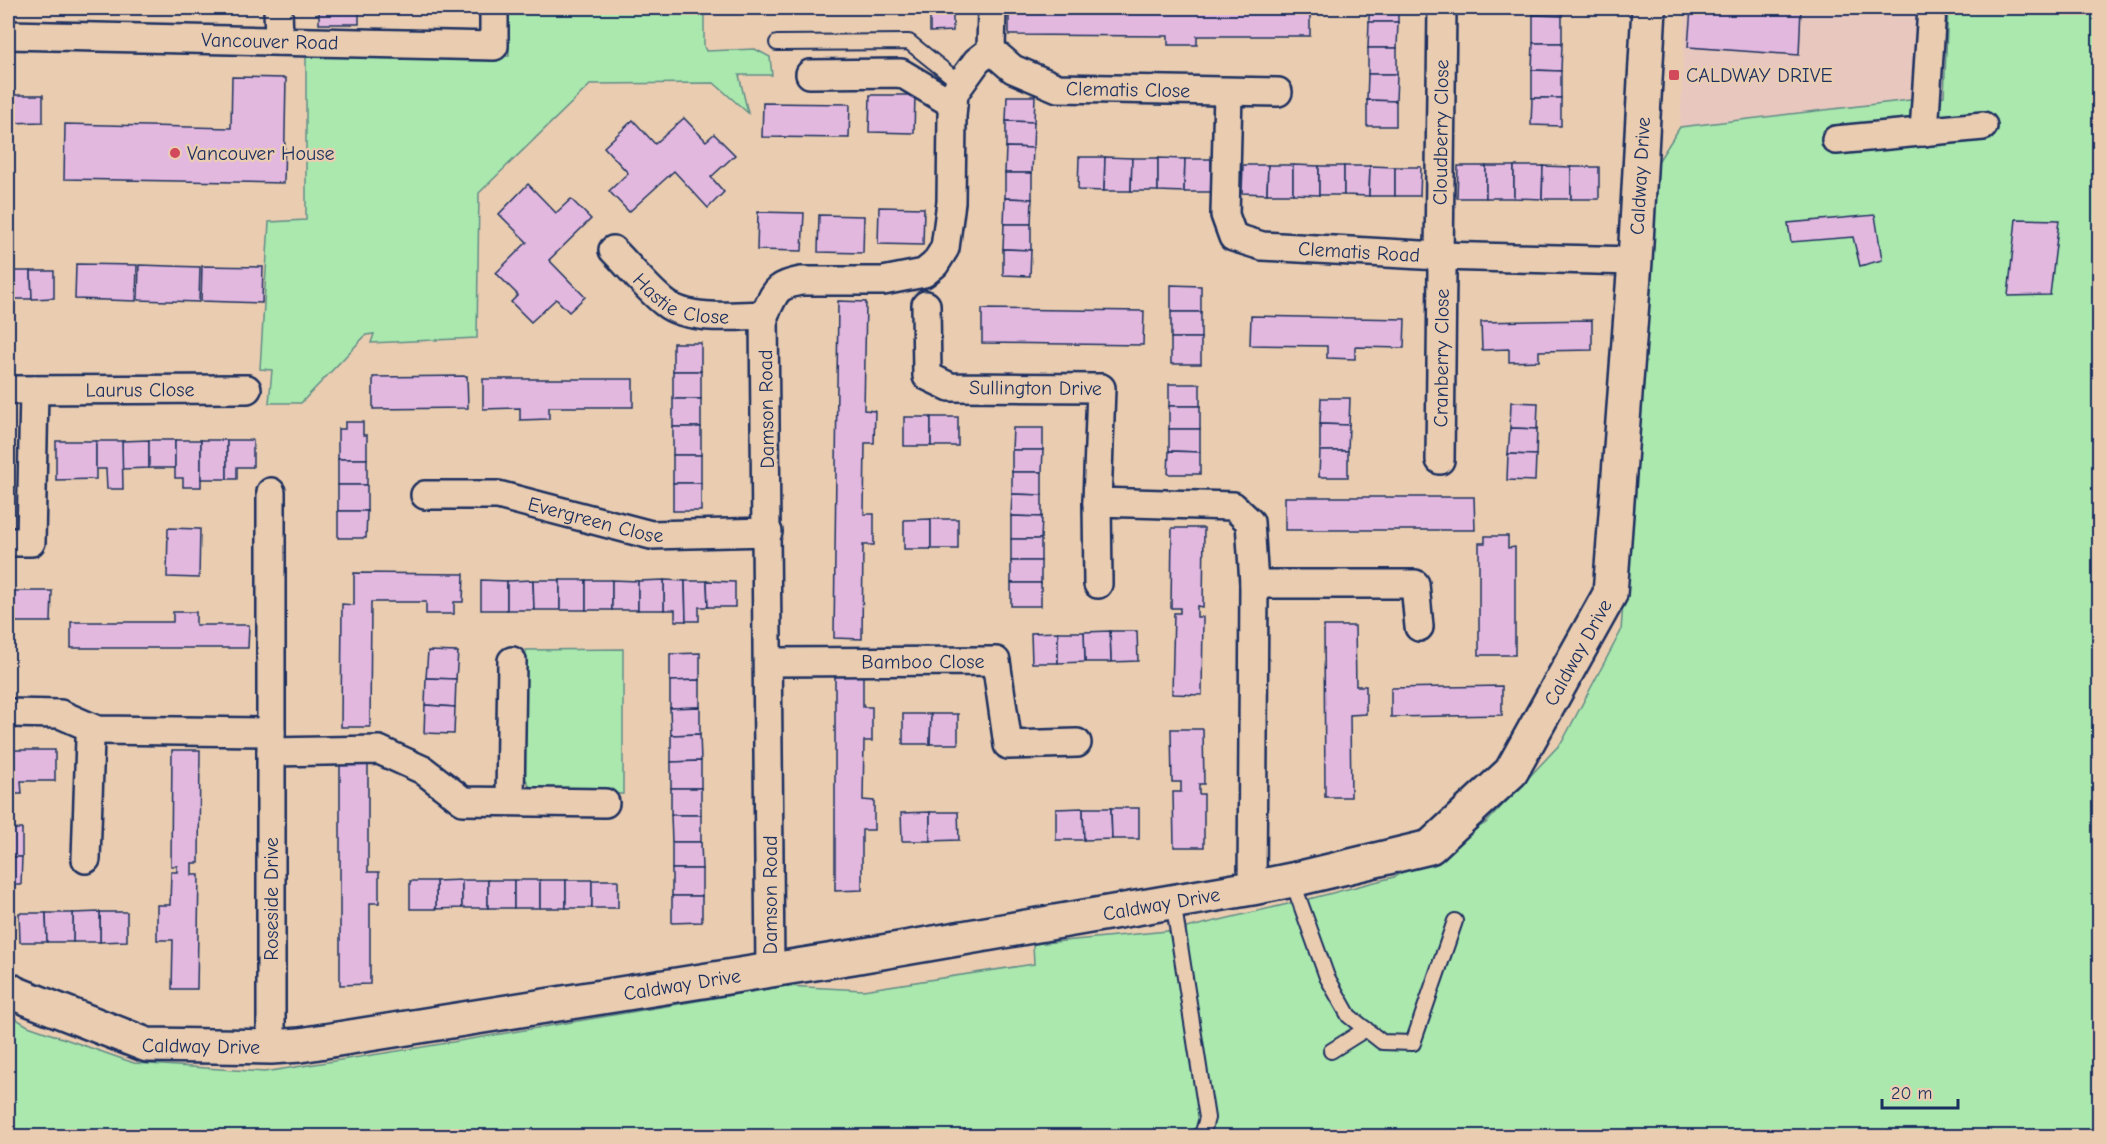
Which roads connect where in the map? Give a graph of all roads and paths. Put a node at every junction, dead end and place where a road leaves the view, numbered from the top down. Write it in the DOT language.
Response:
graph roads {
  1 [pos="278,8"];
  2 [pos="494,8"];
  3 [pos="992,8"];
  4 [pos="1442,8"];
  5 [pos="1649,8"];
  6 [pos="1932,8"];
  7 [pos="8,35"];
  8 [pos="279,41"];
  9 [pos="777,43"];
  10 [pos="991,50"];
  11 [pos="810,74"];
  12 [pos="1228,92"];
  13 [pos="1278,92"];
  14 [pos="956,93"];
  15 [pos="1983,126"];
  16 [pos="1924,132"];
  17 [pos="1836,141"];
  18 [pos="613,250"];
  19 [pos="1439,256"];
  20 [pos="1635,261"];
  21 [pos="926,305"];
  22 [pos="764,315"];
  23 [pos="247,389"];
  24 [pos="8,390"];
  25 [pos="34,390"];
  26 [pos="1440,460"];
  27 [pos="271,492"];
  28 [pos="425,495"];
  29 [pos="1097,502"];
  30 [pos="768,532"];
  31 [pos="8,542"];
  32 [pos="1098,584"];
  33 [pos="1254,584"];
  34 [pos="1419,627"];
  35 [pos="512,661"];
  36 [pos="769,662"];
  37 [pos="8,713"];
  38 [pos="97,730"];
  39 [pos="271,742"];
  40 [pos="1077,743"];
  41 [pos="510,800"];
  42 [pos="604,803"];
  43 [pos="86,859"];
  44 [pos="1292,880"];
  45 [pos="1252,888"];
  46 [pos="1173,902"];
  47 [pos="1455,921"];
  48 [pos="770,970"];
  49 [pos="8,988"];
  50 [pos="1366,1029"];
  51 [pos="271,1047"];
  52 [pos="1331,1051"];
  53 [pos="1199,1137"];
  1 -- 8 [label="street"];
  2 -- 8 [label="street, Vancouver Road"];
  3 -- 10 [label="street"];
  4 -- 19 [label="street, Cloudberry Close"];
  5 -- 20 [label="street, Caldway Drive"];
  6 -- 16 [label="street"];
  7 -- 8 [label="street, Vancouver Road"];
  9 -- 14 [label="lane"];
  10 -- 12 [label="street, Clematis Close"];
  10 -- 14 [label="street"];
  11 -- 14 [label="street"];
  12 -- 13 [label="street, Clematis Close"];
  12 -- 19 [label="street, Clematis Road"];
  14 -- 22 [label="street, Damson Road"];
  15 -- 16 [label="street"];
  16 -- 17 [label="street"];
  18 -- 22 [label="street, Hastie Close"];
  19 -- 20 [label="street, Clematis Road"];
  19 -- 26 [label="street, Cranberry Close"];
  20 -- 44 [label="street, Caldway Drive"];
  21 -- 29 [label="street, Sullington Drive"];
  22 -- 30 [label="street, Damson Road"];
  23 -- 25 [label="street, Laurus Close"];
  24 -- 25 [label="street, Laurus Close"];
  25 -- 31 [label="street"];
  27 -- 39 [label="street, Roseside Drive"];
  28 -- 30 [label="street, Evergreen Close"];
  29 -- 32 [label="street, Sullington Drive"];
  29 -- 33 [label="street"];
  30 -- 36 [label="street, Damson Road"];
  33 -- 34 [label="street"];
  33 -- 45 [label="street"];
  35 -- 41 [label="street"];
  36 -- 40 [label="street, Bamboo Close"];
  36 -- 48 [label="street, Damson Road"];
  37 -- 38 [label="street"];
  38 -- 39 [label="street"];
  38 -- 43 [label="street"];
  39 -- 41 [label="street"];
  39 -- 51 [label="street, Roseside Drive"];
  41 -- 42 [label="street"];
  44 -- 45 [label="street, Caldway Drive"];
  44 -- 50 [label="lane"];
  45 -- 46 [label="street, Caldway Drive"];
  46 -- 48 [label="street, Caldway Drive"];
  46 -- 53 [label="lane"];
  47 -- 50 [label="lane"];
  48 -- 51 [label="street, Caldway Drive"];
  49 -- 51 [label="street, Caldway Drive"];
  50 -- 52 [label="lane"];
}
